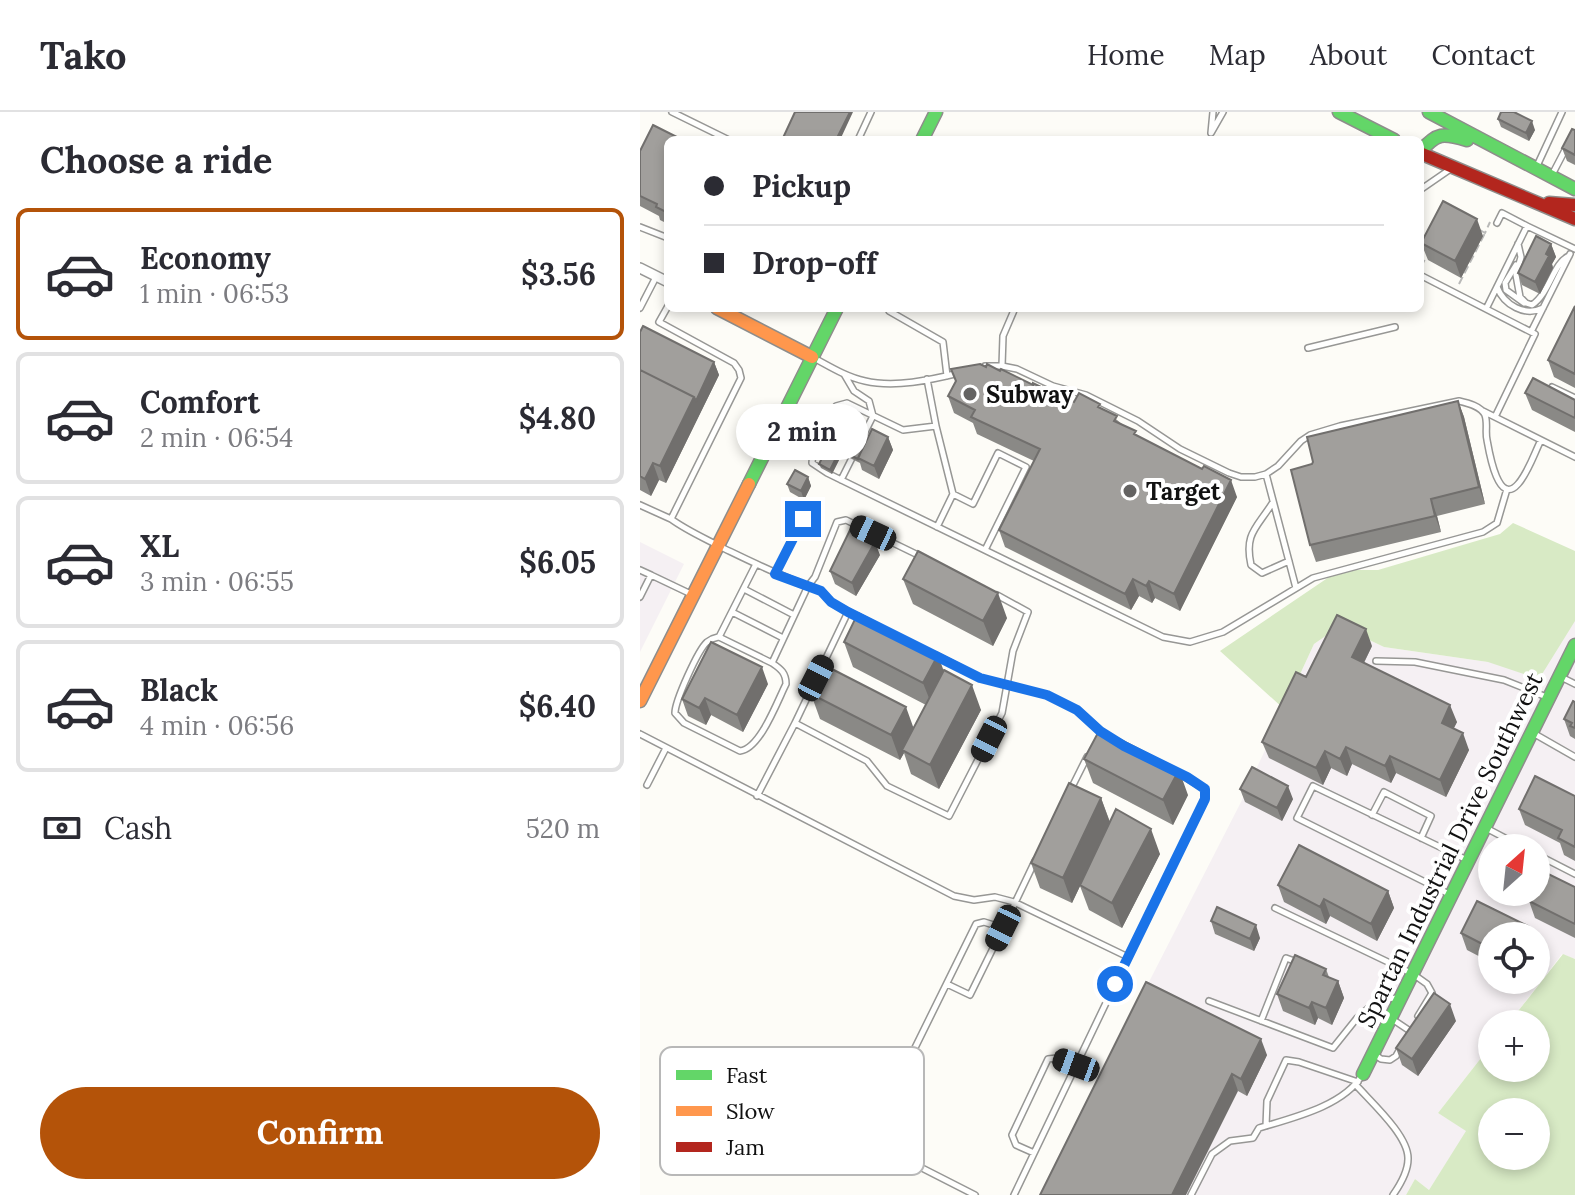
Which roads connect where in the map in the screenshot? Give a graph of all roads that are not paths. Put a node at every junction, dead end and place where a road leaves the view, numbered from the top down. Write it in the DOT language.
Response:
graph roads {
  1 [pos="672,112"];
  2 [pos="871,112"];
  3 [pos="936,112"];
  4 [pos="1213,112"];
  5 [pos="1223,112"];
  6 [pos="1339,112"];
  7 [pos="1429,112"];
  8 [pos="1562,112"];
  9 [pos="1211,133"];
  10 [pos="721,136"];
  11 [pos="860,136"];
  12 [pos="924,136"];
  13 [pos="1210,136"];
  14 [pos="1386,136"];
  15 [pos="1569,144"];
  16 [pos="1491,146"];
  17 [pos="1424,147"];
  18 [pos="1424,154"];
  19 [pos="1456,168"];
  20 [pos="1536,169"];
  21 [pos="1552,177"];
  22 [pos="1424,187"];
  23 [pos="1575,189"];
  24 [pos="1540,204"];
  25 [pos="1575,205"];
  26 [pos="1575,219"];
  27 [pos="1494,222"];
  28 [pos="1527,226"];
  29 [pos="640,227"];
  30 [pos="664,236"];
  31 [pos="1518,243"];
  32 [pos="1574,249"];
  33 [pos="1569,256"];
  34 [pos="1521,257"];
  35 [pos="640,268"];
  36 [pos="1424,273"];
  37 [pos="656,276"];
  38 [pos="664,280"];
  39 [pos="1497,286"];
  40 [pos="1532,305"];
  41 [pos="640,308"];
  42 [pos="1543,308"];
  43 [pos="1486,309"];
  44 [pos="665,312"];
  45 [pos="725,312"];
  46 [pos="835,312"];
  47 [pos="891,312"];
  48 [pos="1013,312"];
  49 [pos="1395,327"];
  50 [pos="1531,332"];
  51 [pos="1308,348"];
  52 [pos="812,357"];
  53 [pos="1002,366"];
  54 [pos="973,369"];
  55 [pos="844,373"];
  56 [pos="960,373"];
  57 [pos="947,376"];
  58 [pos="927,379"];
  59 [pos="1552,387"];
  60 [pos="1575,398"];
  61 [pos="1481,411"];
  62 [pos="873,416"];
  63 [pos="1495,417"];
  64 [pos="936,426"];
  65 [pos="777,428"];
  66 [pos="819,440"];
  67 [pos="1541,440"];
  68 [pos="1575,457"];
  69 [pos="1266,474"];
  70 [pos="841,480"];
  71 [pos="1507,489"];
  72 [pos="953,494"];
  73 [pos="1274,501"];
  74 [pos="640,505"];
  75 [pos="671,519"];
  76 [pos="803,519"];
  77 [pos="937,527"];
  78 [pos="718,545"];
  79 [pos="985,550"];
  80 [pos="927,560"];
  81 [pos="1289,561"];
  82 [pos="756,564"];
  83 [pos="640,570"];
  84 [pos="775,574"];
  85 [pos="651,575"];
  86 [pos="808,586"];
  87 [pos="1296,588"];
  88 [pos="744,589"];
  89 [pos="991,592"];
  90 [pos="693,595"];
  91 [pos="640,597"];
  92 [pos="732,612"];
  93 [pos="848,612"];
  94 [pos="794,615"];
  95 [pos="875,625"];
  96 [pos="719,637"];
  97 [pos="783,638"];
  98 [pos="1575,645"];
  99 [pos="929,652"];
  100 [pos="1376,661"];
  101 [pos="772,663"];
  102 [pos="690,673"];
  103 [pos="1560,676"];
  104 [pos="695,684"];
  105 [pos="1575,684"];
  106 [pos="1008,685"];
  107 [pos="1549,698"];
  108 [pos="640,701"];
  109 [pos="683,713"];
  110 [pos="681,720"];
  111 [pos="795,723"];
  112 [pos="1532,733"];
  113 [pos="640,734"];
  114 [pos="1112,738"];
  115 [pos="1093,745"];
  116 [pos="666,748"];
  117 [pos="1575,757"];
  118 [pos="1174,771"];
  119 [pos="647,785"];
  120 [pos="1071,788"];
  121 [pos="757,796"];
  122 [pos="1372,815"];
  123 [pos="1485,828"];
  124 [pos="1497,834"];
  125 [pos="1421,838"];
  126 [pos="1036,859"];
  127 [pos="1469,861"];
  128 [pos="1550,861"];
  129 [pos="1575,874"];
  130 [pos="1452,896"];
  131 [pos="1014,902"];
  132 [pos="1275,908"];
  133 [pos="1003,928"];
  134 [pos="1128,957"];
  135 [pos="1300,964"];
  136 [pos="1413,974"];
  137 [pos="947,984"];
  138 [pos="1401,998"];
  139 [pos="1209,1001"];
  140 [pos="1418,1018"];
  141 [pos="1391,1019"];
  142 [pos="1261,1021"];
  143 [pos="916,1047"];
  144 [pos="1374,1054"];
  145 [pos="1076,1065"];
  146 [pos="1359,1080"];
  147 [pos="1266,1126"];
  148 [pos="1034,1153"];
  149 [pos="924,1169"];
  150 [pos="975,1195"];
  151 [pos="1014,1195"];
  152 [pos="1191,1195"];
  153 [pos="1393,1195"];
  1 -- 10 [label="lane"];
  2 -- 11 [label="lane"];
  3 -- 12 [label="street"];
  4 -- 9 [label="lane"];
  5 -- 9 [label="lane"];
  6 -- 14 [label="street"];
  7 -- 16 [label="street"];
  8 -- 20 [label="lane"];
  9 -- 13 [label="lane"];
  15 -- 21 [label="lane"];
  16 -- 17 [label="street"];
  16 -- 20 [label="street"];
  18 -- 19 [label="street"];
  19 -- 22 [label="lane"];
  19 -- 24 [label="street"];
  20 -- 21 [label="street"];
  21 -- 23 [label="street"];
  24 -- 25 [label="street"];
  24 -- 26 [label="street"];
  27 -- 28 [label="lane"];
  28 -- 31 [label="lane"];
  28 -- 32 [label="lane"];
  29 -- 30 [label="lane"];
  31 -- 34 [label="lane"];
  31 -- 39 [label="lane"];
  32 -- 33 [label="lane"];
  33 -- 40 [label="lane"];
  33 -- 42 [label="lane"];
  34 -- 40 [label="lane"];
  34 -- 40 [label="lane"];
  35 -- 37 [label="street"];
  36 -- 43 [label="lane"];
  37 -- 38 [label="street"];
  37 -- 41 [label="lane"];
  39 -- 42 [label="lane"];
  39 -- 43 [label="lane"];
  42 -- 50 [label="lane"];
  43 -- 50 [label="lane"];
  44 -- 75 [label="lane"];
  45 -- 52 [label="street"];
  46 -- 52 [label="street"];
  47 -- 57 [label="lane"];
  48 -- 53 [label="lane"];
  49 -- 51 [label="lane"];
  50 -- 63 [label="lane"];
  52 -- 55 [label="lane"];
  52 -- 65 [label="street"];
  53 -- 54 [label="lane"];
  53 -- 69 [label="lane"];
  55 -- 58 [label="lane"];
  55 -- 62 [label="lane"];
  56 -- 57 [label="lane"];
  57 -- 58 [label="lane"];
  58 -- 64 [label="lane"];
  59 -- 60 [label="lane"];
  61 -- 63 [label="lane"];
  61 -- 69 [label="lane"];
  61 -- 71 [label="lane"];
  62 -- 64 [label="lane"];
  62 -- 66 [label="lane"];
  62 -- 70 [label="lane"];
  63 -- 67 [label="lane"];
  64 -- 72 [label="lane"];
  65 -- 66 [label="lane"];
  65 -- 78 [label="street"];
  66 -- 70 [label="lane"];
  67 -- 68 [label="lane"];
  67 -- 71 [label="lane"];
  69 -- 73 [label="lane"];
  70 -- 77 [label="lane"];
  71 -- 87 [label="lane"];
  72 -- 77 [label="lane"];
  72 -- 79 [label="lane"];
  73 -- 81 [label="lane"];
  73 -- 81 [label="lane"];
  74 -- 75 [label="lane"];
  75 -- 78 [label="lane"];
  76 -- 84 [label="lane"];
  77 -- 79 [label="lane"];
  78 -- 82 [label="lane"];
  78 -- 90 [label="street"];
  79 -- 87 [label="lane"];
  80 -- 86 [label="lane"];
  81 -- 87 [label="lane"];
  82 -- 84 [label="lane"];
  82 -- 88 [label="lane"];
  83 -- 85 [label="lane"];
  84 -- 86 [label="lane"];
  85 -- 90 [label="lane"];
  85 -- 91 [label="lane"];
  86 -- 93 [label="lane"];
  86 -- 94 [label="lane"];
  88 -- 92 [label="lane"];
  88 -- 94 [label="lane"];
  89 -- 106 [label="lane"];
  90 -- 108 [label="street"];
  92 -- 96 [label="lane"];
  92 -- 97 [label="lane"];
  93 -- 95 [label="lane"];
  93 -- 111 [label="lane"];
  94 -- 97 [label="lane"];
  96 -- 101 [label="lane"];
  96 -- 102 [label="lane"];
  97 -- 101 [label="lane"];
  98 -- 103 [label="street, Spartan Industrial Drive Southwest"];
  99 -- 106 [label="lane"];
  100 -- 107 [label="lane"];
  101 -- 110 [label="lane"];
  102 -- 104 [label="lane"];
  102 -- 110 [label="lane"];
  103 -- 105 [label="lane"];
  103 -- 107 [label="street, Spartan Industrial Drive Southwest"];
  106 -- 111 [label="lane"];
  106 -- 114 [label="lane"];
  107 -- 112 [label="street, Spartan Industrial Drive Southwest"];
  109 -- 110 [label="lane"];
  111 -- 121 [label="lane"];
  112 -- 117 [label="lane"];
  112 -- 123 [label="street, Spartan Industrial Drive Southwest"];
  113 -- 116 [label="lane"];
  115 -- 120 [label="lane"];
  116 -- 119 [label="lane"];
  116 -- 121 [label="lane"];
  118 -- 134 [label="lane"];
  121 -- 131 [label="lane"];
  122 -- 125 [label="lane"];
  122 -- 125 [label="lane"];
  122 -- 130 [label="lane"];
  123 -- 124 [label="lane"];
  123 -- 127 [label="street, Spartan Industrial Drive Southwest"];
  125 -- 127 [label="lane"];
  126 -- 131 [label="lane"];
  127 -- 130 [label="street, Spartan Industrial Drive Southwest"];
  128 -- 129 [label="lane"];
  130 -- 136 [label="street, Spartan Industrial Drive Southwest"];
  131 -- 133 [label="lane"];
  131 -- 134 [label="lane"];
  132 -- 136 [label="lane"];
  133 -- 137 [label="lane"];
  133 -- 137 [label="lane"];
  134 -- 145 [label="lane"];
  135 -- 142 [label="lane"];
  136 -- 138 [label="street, Spartan Industrial Drive Southwest"];
  136 -- 140 [label="lane"];
  137 -- 143 [label="lane"];
  138 -- 141 [label="street, Spartan Industrial Drive Southwest"];
  138 -- 142 [label="lane"];
  139 -- 142 [label="lane"];
  141 -- 144 [label="street, Spartan Industrial Drive Southwest"];
  141 -- 144 [label="lane"];
  144 -- 146 [label="street, Spartan Industrial Drive Southwest"];
  145 -- 148 [label="lane"];
  145 -- 148 [label="lane"];
  146 -- 147 [label="lane"];
  146 -- 147 [label="lane"];
  146 -- 153 [label="lane"];
  147 -- 152 [label="lane"];
  148 -- 151 [label="lane"];
  149 -- 150 [label="lane"];
}
